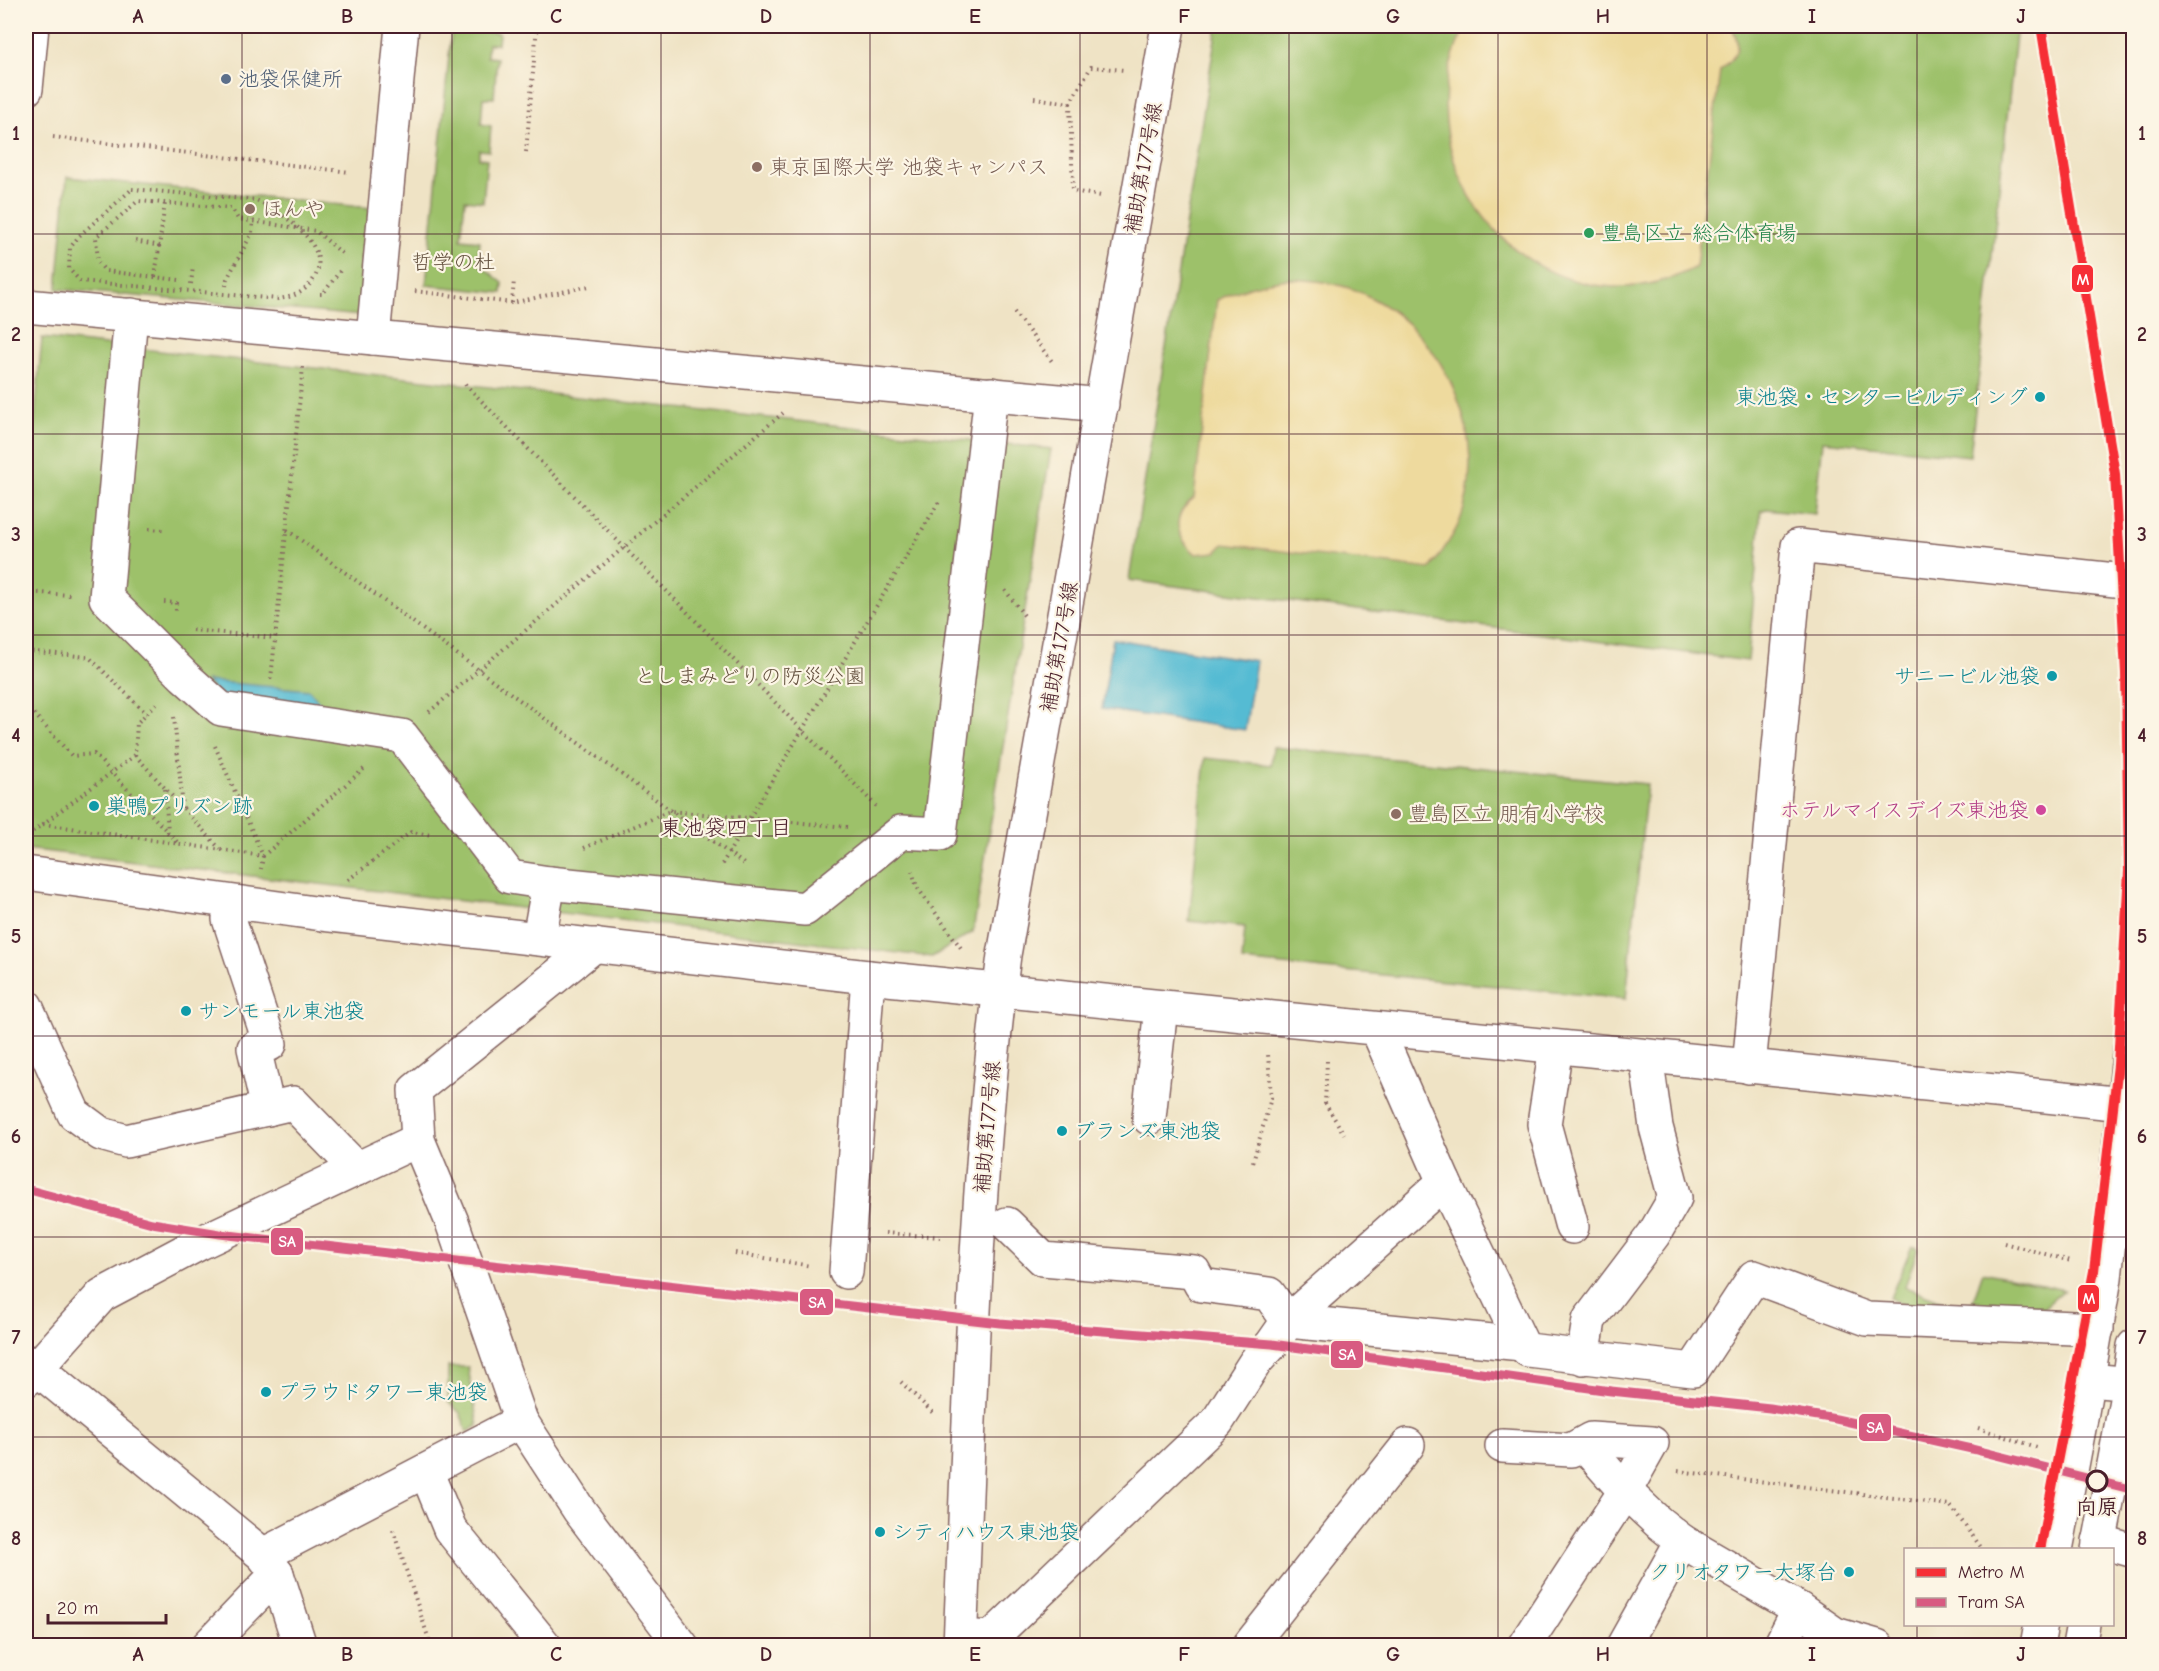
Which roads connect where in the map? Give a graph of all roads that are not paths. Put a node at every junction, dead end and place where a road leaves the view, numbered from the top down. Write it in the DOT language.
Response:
graph roads {
  1 [pos="32,26"];
  2 [pos="402,26"];
  3 [pos="1168,26"];
  4 [pos="26,89"];
  5 [pos="26,306"];
  6 [pos="130,315"];
  7 [pos="373,338"];
  8 [pos="991,394"];
  9 [pos="1102,405"];
  10 [pos="2133,582"];
  11 [pos="26,873"];
  12 [pos="549,883"];
  13 [pos="230,903"];
  14 [pos="539,938"];
  15 [pos="595,945"];
  16 [pos="868,976"];
  17 [pos="1000,991"];
  18 [pos="26,1006"];
  19 [pos="1161,1007"];
  20 [pos="2133,1007"];
  21 [pos="1377,1029"];
  22 [pos="1556,1047"];
  23 [pos="1646,1056"];
  24 [pos="1749,1067"];
  25 [pos="2124,1104"];
  26 [pos="268,1109"];
  27 [pos="1149,1118"];
  28 [pos="418,1140"];
  29 [pos="357,1169"];
  30 [pos="1444,1182"];
  31 [pos="1007,1224"];
  32 [pos="1572,1227"];
  33 [pos="846,1272"];
  34 [pos="1288,1322"];
  35 [pos="2097,1329"];
  36 [pos="1522,1344"];
  37 [pos="2133,1346"];
  38 [pos="1583,1358"];
  39 [pos="29,1370"];
  40 [pos="2088,1380"];
  41 [pos="2131,1384"];
  42 [pos="521,1421"];
  43 [pos="1583,1444"];
  44 [pos="1408,1445"];
  45 [pos="1502,1446"];
  46 [pos="426,1471"];
  47 [pos="1632,1478"];
  48 [pos="1682,1541"];
  49 [pos="2098,1545"];
  50 [pos="2056,1548"];
  51 [pos="2133,1551"];
  52 [pos="270,1565"];
  53 [pos="1799,1609"];
  54 [pos="2041,1626"];
  55 [pos="2083,1626"];
  56 [pos="961,1641"];
  57 [pos="208,1646"];
  58 [pos="300,1646"];
  59 [pos="545,1646"];
  60 [pos="681,1646"];
  61 [pos="1249,1646"];
  62 [pos="1524,1646"];
  63 [pos="1623,1646"];
  64 [pos="1779,1646"];
  65 [pos="1877,1646"];
  66 [pos="2037,1646"];
  67 [pos="2079,1646"];
  1 -- 4 [label="main road"];
  2 -- 7 [label="main road"];
  3 -- 9 [label="main road, 補助第177号線"];
  5 -- 6 [label="main road"];
  6 -- 7 [label="main road"];
  6 -- 12 [label="main road"];
  7 -- 8 [label="main road"];
  8 -- 9 [label="main road"];
  8 -- 12 [label="main road"];
  9 -- 17 [label="main road, 補助第177号線"];
  10 -- 24 [label="main road"];
  11 -- 13 [label="main road"];
  12 -- 14 [label="main road"];
  13 -- 14 [label="main road"];
  13 -- 26 [label="main road"];
  14 -- 15 [label="main road"];
  15 -- 16 [label="main road"];
  15 -- 28 [label="main road"];
  16 -- 17 [label="main road"];
  16 -- 33 [label="main road"];
  17 -- 19 [label="main road"];
  17 -- 56 [label="main road, 補助第177号線"];
  18 -- 26 [label="main road"];
  19 -- 21 [label="main road"];
  19 -- 27 [label="main road"];
  20 -- 25 [label="main road"];
  21 -- 22 [label="main road"];
  21 -- 30 [label="main road"];
  22 -- 23 [label="main road"];
  22 -- 32 [label="main road"];
  23 -- 24 [label="main road"];
  23 -- 38 [label="main road"];
  24 -- 25 [label="main road"];
  25 -- 35 [label="main road"];
  26 -- 29 [label="main road"];
  28 -- 29 [label="main road"];
  28 -- 42 [label="main road"];
  29 -- 39 [label="main road"];
  30 -- 34 [label="main road"];
  30 -- 36 [label="main road"];
  31 -- 34 [label="main road"];
  34 -- 36 [label="main road"];
  34 -- 56 [label="main road"];
  35 -- 38 [label="main road"];
  35 -- 40 [label="main road"];
  36 -- 38 [label="main road"];
  37 -- 41 [label="main road"];
  39 -- 52 [label="main road"];
  40 -- 41 [label="main road"];
  40 -- 50 [label="main road"];
  41 -- 49 [label="main road"];
  42 -- 46 [label="main road"];
  42 -- 60 [label="main road"];
  43 -- 45 [label="main road"];
  43 -- 47 [label="main road"];
  43 -- 47 [label="main road"];
  44 -- 61 [label="main road"];
  46 -- 52 [label="main road"];
  46 -- 59 [label="main road"];
  47 -- 48 [label="main road"];
  47 -- 62 [label="main road"];
  48 -- 53 [label="main road"];
  48 -- 63 [label="main road"];
  49 -- 51 [label="main road"];
  52 -- 57 [label="main road"];
  52 -- 58 [label="main road"];
  53 -- 64 [label="main road"];
  53 -- 65 [label="main road"];
  54 -- 66 [label="main road"];
  55 -- 67 [label="main road"];
}
